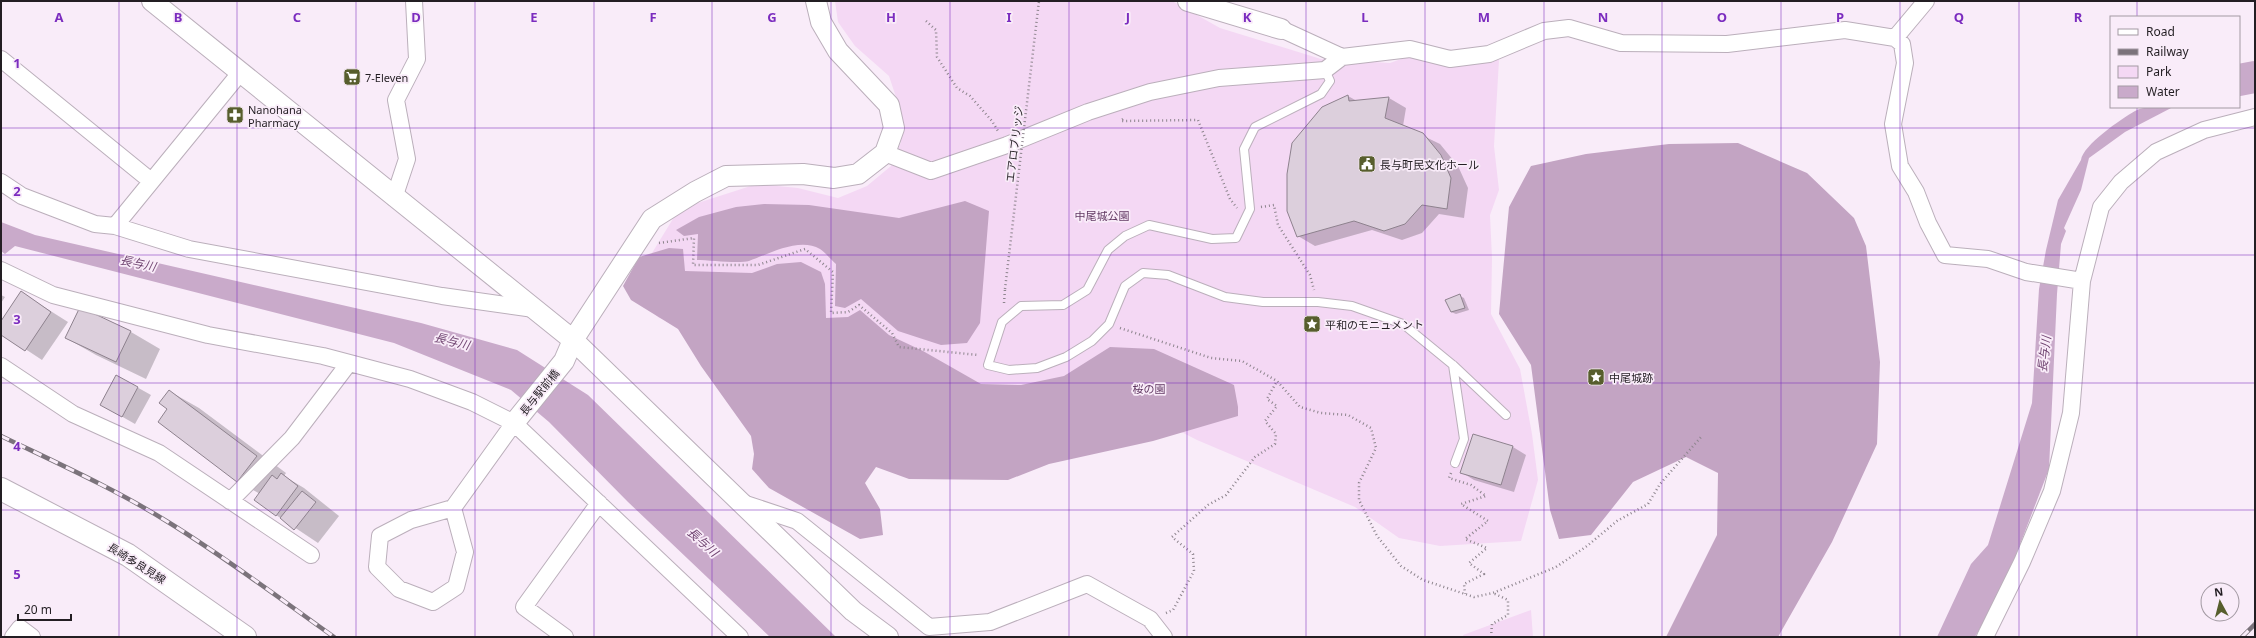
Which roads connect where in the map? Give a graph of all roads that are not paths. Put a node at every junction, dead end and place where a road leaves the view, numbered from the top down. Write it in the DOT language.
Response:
graph roads {
  1 [pos="152,1"];
  2 [pos="816,1"];
  3 [pos="1188,1"];
  4 [pos="1926,1"];
  5 [pos="411,3"];
  6 [pos="1281,29"];
  7 [pos="1895,38"];
  8 [pos="1342,57"];
  9 [pos="1,59"];
  10 [pos="1325,70"];
  11 [pos="240,73"];
  12 [pos="2255,117"];
  13 [pos="885,153"];
  14 [pos="151,181"];
  15 [pos="1,182"];
  16 [pos="394,198"];
  17 [pos="115,226"];
  18 [pos="1,270"];
  19 [pos="2079,281"];
  20 [pos="534,309"];
  21 [pos="574,340"];
  22 [pos="349,363"];
  23 [pos="1453,365"];
  24 [pos="1,366"];
  25 [pos="1506,415"];
  26 [pos="514,422"];
  27 [pos="1455,463"];
  28 [pos="1,489"];
  29 [pos="230,501"];
  30 [pos="741,502"];
  31 [pos="599,503"];
  32 [pos="453,508"];
  33 [pos="311,555"];
  34 [pos="13,637"];
  35 [pos="32,637"];
  36 [pos="245,637"];
  37 [pos="565,637"];
  38 [pos="740,637"];
  39 [pos="888,637"];
  40 [pos="1164,637"];
  41 [pos="1985,637"];
  1 -- 11 [label="street"];
  2 -- 13 [label="street"];
  3 -- 6 [label="street"];
  4 -- 7 [label="street"];
  5 -- 16 [label="street"];
  6 -- 8 [label="street"];
  7 -- 8 [label="street"];
  7 -- 19 [label="street"];
  8 -- 10 [label="street"];
  9 -- 14 [label="street"];
  10 -- 13 [label="street"];
  10 -- 23 [label="lane"];
  11 -- 14 [label="street"];
  11 -- 16 [label="street"];
  12 -- 19 [label="street"];
  13 -- 21 [label="street, 長与駅前橋"];
  14 -- 17 [label="street"];
  15 -- 17 [label="street"];
  16 -- 20 [label="street"];
  17 -- 20 [label="street"];
  18 -- 22 [label="street"];
  19 -- 41 [label="street"];
  20 -- 21 [label="street"];
  21 -- 26 [label="street, 長与駅前橋"];
  21 -- 30 [label="street"];
  22 -- 26 [label="street"];
  22 -- 29 [label="street"];
  23 -- 25 [label="lane"];
  23 -- 27 [label="lane"];
  24 -- 29 [label="street"];
  26 -- 31 [label="street"];
  26 -- 32 [label="street"];
  28 -- 36 [label="main road, 長崎多良見線"];
  29 -- 33 [label="street"];
  30 -- 39 [label="street"];
  30 -- 40 [label="street"];
  31 -- 37 [label="street"];
  31 -- 38 [label="street"];
  32 -- 32 [label="street"];
  34 -- 35 [label="street"];
}
